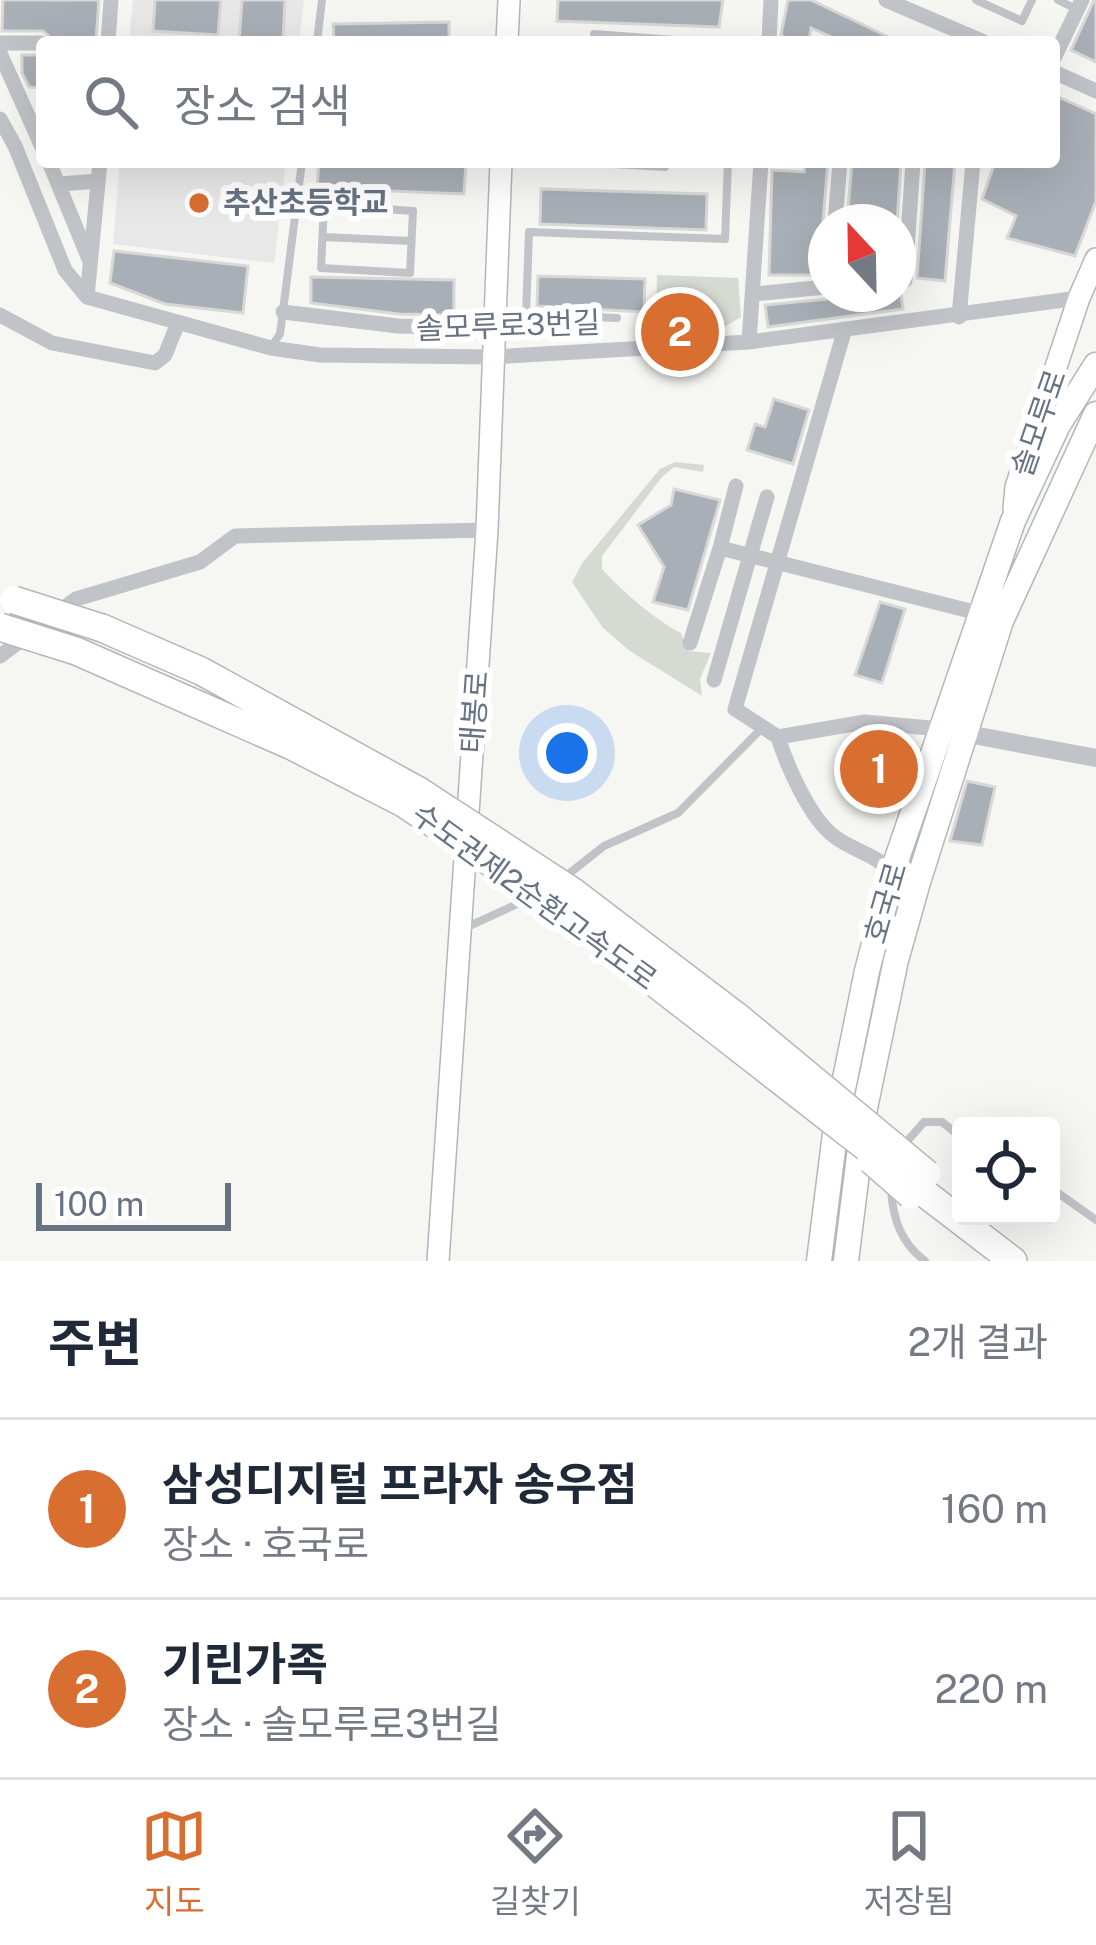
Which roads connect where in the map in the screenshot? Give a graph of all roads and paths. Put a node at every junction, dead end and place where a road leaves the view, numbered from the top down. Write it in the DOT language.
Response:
graph roads {
  1 [pos="111,0"];
  2 [pos="322,0"];
  3 [pos="509,0"];
  4 [pos="771,0"];
  5 [pos="886,0"];
  6 [pos="976,0"];
  7 [pos="1032,0"];
  8 [pos="1058,0"];
  9 [pos="1080,5"];
  10 [pos="108,36"];
  11 [pos="317,36"];
  12 [pos="507,36"];
  13 [pos="771,36"];
  14 [pos="970,36"];
  15 [pos="0,43"];
  16 [pos="36,43"];
  17 [pos="1060,46"];
  18 [pos="0,52"];
  19 [pos="1060,75"];
  20 [pos="1096,91"];
  21 [pos="0,119"];
  22 [pos="35,119"];
  23 [pos="52,168"];
  24 [pos="99,168"];
  25 [pos="301,168"];
  26 [pos="501,168"];
  27 [pos="728,168"];
  28 [pos="761,168"];
  29 [pos="840,168"];
  30 [pos="913,168"];
  31 [pos="972,168"];
  32 [pos="98,181"];
  33 [pos="60,184"];
  34 [pos="297,203"];
  35 [pos="836,204"];
  36 [pos="910,204"];
  37 [pos="324,205"];
  38 [pos="322,236"];
  39 [pos="411,241"];
  40 [pos="1096,259"];
  41 [pos="90,262"];
  42 [pos="808,288"];
  43 [pos="754,294"];
  44 [pos="87,297"];
  45 [pos="1079,298"];
  46 [pos="283,313"];
  47 [pos="0,315"];
  48 [pos="959,317"];
  49 [pos="617,318"];
  50 [pos="178,323"];
  51 [pos="461,327"];
  52 [pos="844,332"];
  53 [pos="749,342"];
  54 [pos="271,349"];
  55 [pos="492,357"];
  56 [pos="1096,365"];
  57 [pos="1096,415"];
  58 [pos="736,486"];
  59 [pos="767,497"];
  60 [pos="1012,521"];
  61 [pos="487,530"];
  62 [pos="719,548"];
  63 [pos="751,556"];
  64 [pos="779,564"];
  65 [pos="7,598"];
  66 [pos="982,614"];
  67 [pos="0,626"];
  68 [pos="690,643"];
  69 [pos="0,656"];
  70 [pos="714,680"];
  71 [pos="763,727"];
  72 [pos="953,731"];
  73 [pos="778,737"];
  74 [pos="1096,758"];
  75 [pos="412,798"];
  76 [pos="892,873"];
  77 [pos="460,930"];
  78 [pos="731,1026"];
  79 [pos="952,1130"];
  80 [pos="918,1185"];
  81 [pos="1060,1194"];
  82 [pos="952,1198"];
  83 [pos="1096,1220"];
  84 [pos="992,1225"];
  85 [pos="438,1261"];
  86 [pos="819,1261"];
  87 [pos="846,1261"];
  88 [pos="925,1261"];
  89 [pos="987,1261"];
  90 [pos="1013,1261"];
  91 [pos="1038,1261"];
  1 -- 10 [label="street"];
  2 -- 11 [label="lane"];
  3 -- 12 [label="main road"];
  4 -- 13 [label="street"];
  5 -- 14 [label="street"];
  6 -- 7 [label="lane"];
  8 -- 9 [label="lane"];
  9 -- 17 [label="street"];
  15 -- 16 [label="street"];
  18 -- 22 [label="street"];
  19 -- 20 [label="street"];
  21 -- 44 [label="street"];
  23 -- 33 [label="street"];
  24 -- 32 [label="street"];
  25 -- 34 [label="lane"];
  26 -- 55 [label="main road, 태봉로"];
  27 -- 49 [label="lane"];
  28 -- 43 [label="street"];
  29 -- 35 [label="street"];
  30 -- 36 [label="street"];
  31 -- 48 [label="street"];
  32 -- 33 [label="street"];
  32 -- 41 [label="street"];
  33 -- 41 [label="street"];
  34 -- 37 [label="lane"];
  34 -- 46 [label="lane"];
  37 -- 38 [label="lane"];
  37 -- 39 [label="lane"];
  38 -- 39 [label="lane"];
  38 -- 39 [label="lane"];
  40 -- 45 [label="main road, 솔모루로"];
  41 -- 44 [label="street"];
  42 -- 43 [label="street"];
  43 -- 53 [label="street"];
  44 -- 50 [label="street, 솔모루로3번길"];
  45 -- 48 [label="street, 솔모루로3번길"];
  45 -- 60 [label="main road, 솔모루로"];
  46 -- 51 [label="street"];
  46 -- 54 [label="lane"];
  47 -- 50 [label="street"];
  48 -- 52 [label="street, 솔모루로3번길"];
  50 -- 54 [label="street, 솔모루로3번길"];
  52 -- 53 [label="street, 솔모루로3번길"];
  52 -- 64 [label="street"];
  53 -- 55 [label="street, 솔모루로3번길"];
  54 -- 55 [label="street, 솔모루로3번길"];
  55 -- 61 [label="main road, 태봉로"];
  56 -- 60 [label="main road, 호국로"];
  57 -- 72 [label="main road, 호국로"];
  58 -- 62 [label="street"];
  59 -- 63 [label="street"];
  60 -- 66 [label="main road, 호국로"];
  61 -- 69 [label="street"];
  61 -- 77 [label="main road, 태봉로"];
  62 -- 63 [label="street"];
  62 -- 68 [label="street"];
  63 -- 64 [label="street"];
  63 -- 70 [label="street"];
  64 -- 66 [label="street"];
  64 -- 71 [label="street"];
  65 -- 75 [label="highway, 수도권제2순환고속도로, bridge"];
  66 -- 72 [label="main road, 호국로"];
  67 -- 75 [label="highway, 수도권제2순환고속도로, bridge"];
  71 -- 73 [label="street"];
  71 -- 77 [label="lane"];
  72 -- 73 [label="street"];
  72 -- 74 [label="street"];
  72 -- 76 [label="main road, 호국로"];
  72 -- 87 [label="main road, 호국로"];
  73 -- 76 [label="street"];
  75 -- 78 [label="highway, 수도권제2순환고속도로, bridge"];
  76 -- 86 [label="main road, 호국로"];
  77 -- 85 [label="main road, 태봉로"];
  78 -- 80 [label="highway, 수도권제2순환고속도로, bridge"];
  78 -- 80 [label="highway, 수도권제2순환고속도로, bridge"];
  79 -- 88 [label="lane"];
  80 -- 82 [label="highway, 수도권제2순환고속도로"];
  80 -- 89 [label="highway"];
  80 -- 90 [label="highway, 수도권제2순환고속도로"];
  81 -- 83 [label="lane"];
  84 -- 91 [label="highway"];
}
